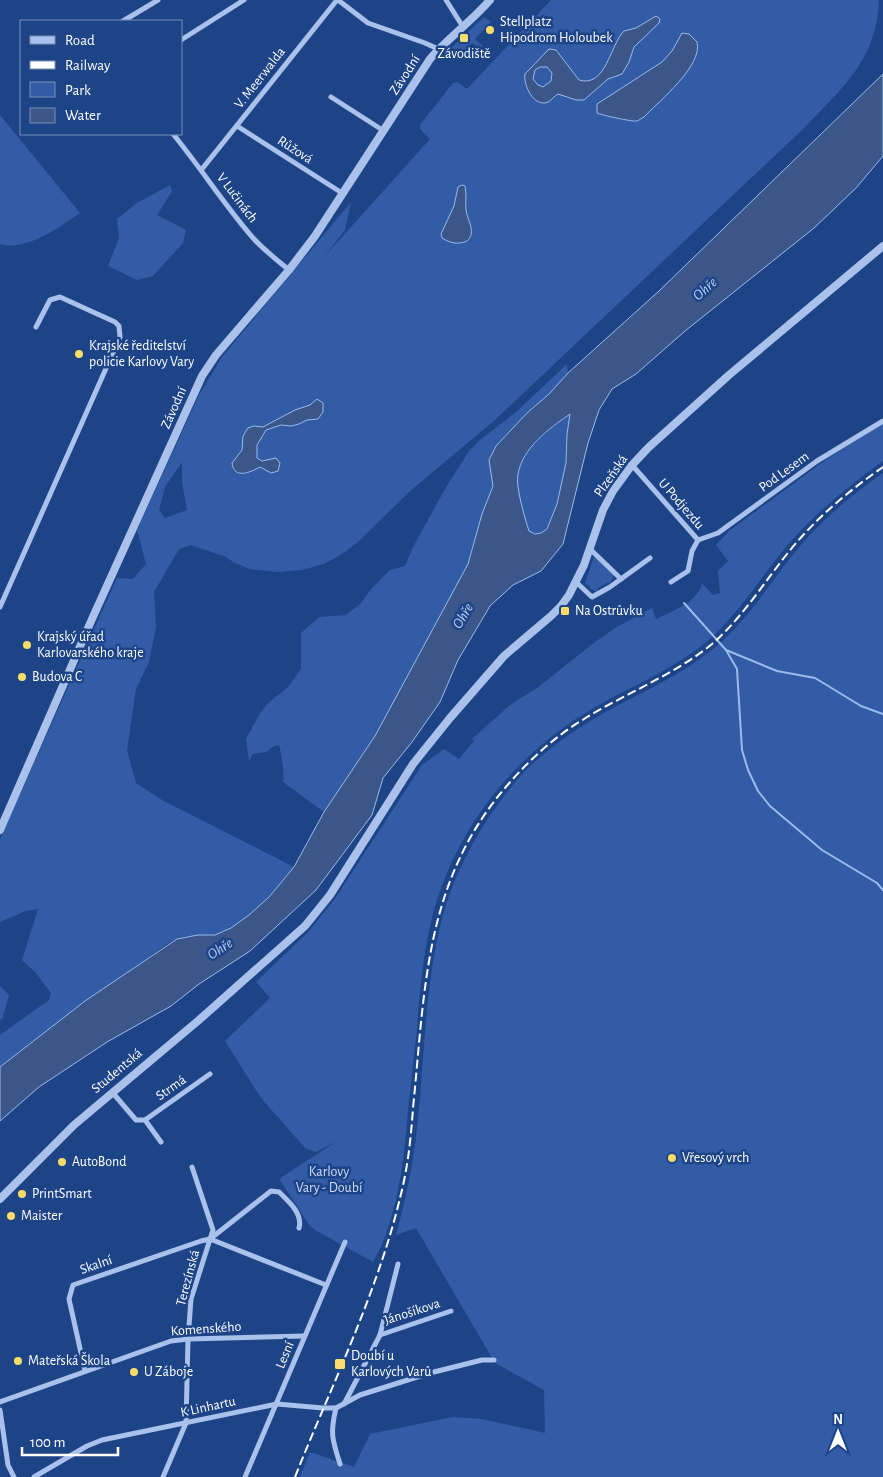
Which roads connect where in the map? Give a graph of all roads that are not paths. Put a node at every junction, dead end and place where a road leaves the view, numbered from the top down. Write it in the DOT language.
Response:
graph roads {
  1 [pos="158,0"];
  2 [pos="244,0"];
  3 [pos="337,0"];
  4 [pos="446,0"];
  5 [pos="490,0"];
  6 [pos="125,20"];
  7 [pos="463,27"];
  8 [pos="182,39"];
  9 [pos="438,49"];
  10 [pos="331,97"];
  11 [pos="237,126"];
  12 [pos="384,130"];
  13 [pos="174,135"];
  14 [pos="202,170"];
  15 [pos="342,193"];
  16 [pos="883,246"];
  17 [pos="289,270"];
  18 [pos="36,327"];
  19 [pos="883,421"];
  20 [pos="632,465"];
  21 [pos="698,540"];
  22 [pos="590,549"];
  23 [pos="650,558"];
  24 [pos="620,579"];
  25 [pos="576,582"];
  26 [pos="671,582"];
  27 [pos="0,607"];
  28 [pos="414,764"];
  29 [pos="0,830"];
  30 [pos="210,1074"];
  31 [pos="112,1092"];
  32 [pos="145,1120"];
  33 [pos="162,1142"];
  34 [pos="192,1167"];
  35 [pos="0,1199"];
  36 [pos="299,1228"];
  37 [pos="210,1239"];
  38 [pos="345,1242"];
  39 [pos="398,1264"];
  40 [pos="326,1285"];
  41 [pos="451,1312"];
  42 [pos="380,1334"];
  43 [pos="304,1336"];
  44 [pos="188,1339"];
  45 [pos="494,1360"];
  46 [pos="84,1371"];
  47 [pos="0,1402"];
  48 [pos="277,1404"];
  49 [pos="344,1405"];
  50 [pos="336,1408"];
  51 [pos="0,1410"];
  52 [pos="186,1423"];
  53 [pos="340,1464"];
  54 [pos="14,1477"];
  55 [pos="34,1477"];
  56 [pos="163,1477"];
  57 [pos="245,1477"];
  1 -- 6 [label="street"];
  2 -- 8 [label="street"];
  3 -- 9 [label="street"];
  3 -- 11 [label="street, V. Meerwalda"];
  4 -- 7 [label="street"];
  5 -- 7 [label="street, Závodní"];
  7 -- 9 [label="street, Závodní"];
  9 -- 12 [label="street, Závodní"];
  10 -- 12 [label="street"];
  11 -- 14 [label="street, V. Meerwalda"];
  11 -- 15 [label="street, Růžová"];
  12 -- 15 [label="street, Závodní"];
  13 -- 14 [label="street, V Lučinách"];
  14 -- 17 [label="street, V Lučinách"];
  15 -- 17 [label="street, Závodní"];
  16 -- 20 [label="street, Plzeňská"];
  17 -- 29 [label="street, Závodní"];
  18 -- 27 [label="street"];
  19 -- 21 [label="street, Pod Lesem"];
  20 -- 21 [label="street, U Podjezdu"];
  20 -- 22 [label="street, Plzeňská"];
  21 -- 26 [label="street, U Podjezdu"];
  22 -- 24 [label="street"];
  22 -- 25 [label="street, Plzeňská"];
  23 -- 24 [label="street"];
  24 -- 25 [label="street"];
  25 -- 28 [label="street, Plzeňská"];
  28 -- 31 [label="street, Studentská"];
  30 -- 32 [label="street, Strmá"];
  31 -- 32 [label="street"];
  31 -- 35 [label="street, Studentská"];
  32 -- 33 [label="street"];
  34 -- 37 [label="street"];
  36 -- 37 [label="street, Terezínská"];
  37 -- 40 [label="street"];
  37 -- 44 [label="street, Terezínská"];
  37 -- 46 [label="street, Skalní"];
  38 -- 40 [label="street, Lesní"];
  39 -- 42 [label="street, Jánošíkova"];
  40 -- 43 [label="street, Lesní"];
  41 -- 42 [label="street, Jánošíkova"];
  42 -- 49 [label="street, Jánošíkova"];
  43 -- 44 [label="street, Komenského"];
  43 -- 48 [label="street, Lesní"];
  44 -- 46 [label="street, Komenského"];
  44 -- 52 [label="street, Terezínská"];
  45 -- 49 [label="street, K Linhartu"];
  46 -- 47 [label="street, Komenského"];
  48 -- 50 [label="street, K Linhartu"];
  48 -- 52 [label="street, K Linhartu"];
  48 -- 57 [label="street, Lesní"];
  49 -- 50 [label="street, K Linhartu"];
  50 -- 53 [label="street"];
  51 -- 54 [label="street"];
  52 -- 55 [label="street, K Linhartu"];
  52 -- 56 [label="street"];
}
